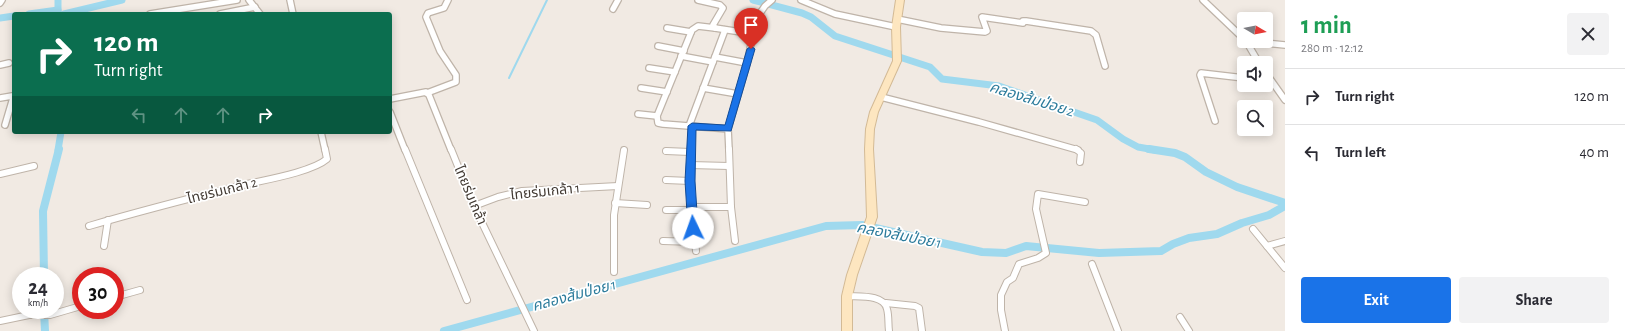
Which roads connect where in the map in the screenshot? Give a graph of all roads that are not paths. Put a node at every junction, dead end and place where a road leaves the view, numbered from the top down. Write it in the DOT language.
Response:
graph roads {
  1 [pos="2,0"];
  2 [pos="237,0"];
  3 [pos="249,0"];
  4 [pos="290,0"];
  5 [pos="448,0"];
  6 [pos="618,0"];
  7 [pos="698,0"];
  8 [pos="801,0"];
  9 [pos="900,0"];
  10 [pos="1203,0"];
  11 [pos="0,3"];
  12 [pos="768,3"];
  13 [pos="254,7"];
  14 [pos="613,9"];
  15 [pos="162,12"];
  16 [pos="230,12"];
  17 [pos="259,12"];
  18 [pos="293,12"];
  19 [pos="897,19"];
  20 [pos="896,27"];
  21 [pos="667,28"];
  22 [pos="715,28"];
  23 [pos="725,30"];
  24 [pos="691,32"];
  25 [pos="1237,33"];
  26 [pos="754,34"];
  27 [pos="1273,44"];
  28 [pos="1285,45"];
  29 [pos="658,46"];
  30 [pos="682,54"];
  31 [pos="714,60"];
  32 [pos="9,63"];
  33 [pos="748,64"];
  34 [pos="0,65"];
  35 [pos="1105,66"];
  36 [pos="649,68"];
  37 [pos="675,72"];
  38 [pos="1237,77"];
  39 [pos="1273,86"];
  40 [pos="641,88"];
  41 [pos="703,88"];
  42 [pos="667,92"];
  43 [pos="427,93"];
  44 [pos="738,94"];
  45 [pos="12,96"];
  46 [pos="881,97"];
  47 [pos="0,98"];
  48 [pos="392,99"];
  49 [pos="1285,100"];
  50 [pos="12,101"];
  51 [pos="638,114"];
  52 [pos="657,116"];
  53 [pos="392,117"];
  54 [pos="1215,121"];
  55 [pos="4,125"];
  56 [pos="691,126"];
  57 [pos="728,129"];
  58 [pos="321,134"];
  59 [pos="624,150"];
  60 [pos="666,151"];
  61 [pos="690,152"];
  62 [pos="1080,162"];
  63 [pos="690,165"];
  64 [pos="34,166"];
  65 [pos="729,166"];
  66 [pos="0,174"];
  67 [pos="666,180"];
  68 [pos="690,181"];
  69 [pos="618,186"];
  70 [pos="1086,202"];
  71 [pos="615,203"];
  72 [pos="646,205"];
  73 [pos="474,206"];
  74 [pos="731,207"];
  75 [pos="692,208"];
  76 [pos="666,210"];
  77 [pos="108,220"];
  78 [pos="89,226"];
  79 [pos="1254,228"];
  80 [pos="663,241"];
  81 [pos="735,241"];
  82 [pos="695,242"];
  83 [pos="1285,242"];
  84 [pos="104,246"];
  85 [pos="1267,246"];
  86 [pos="696,251"];
  87 [pos="1092,264"];
  88 [pos="1285,268"];
  89 [pos="614,272"];
  90 [pos="140,290"];
  91 [pos="124,294"];
  92 [pos="847,296"];
  93 [pos="467,300"];
  94 [pos="886,304"];
  95 [pos="72,309"];
  96 [pos="1180,317"];
  97 [pos="0,321"];
  98 [pos="534,331"];
  99 [pos="847,331"];
  100 [pos="889,331"];
  101 [pos="922,331"];
  102 [pos="1005,331"];
  103 [pos="1118,331"];
  104 [pos="1189,331"];
  1 -- 11 [label="street"];
  2 -- 15 [label="street"];
  3 -- 13 [label="street"];
  4 -- 18 [label="street"];
  5 -- 43 [label="street"];
  6 -- 14 [label="street"];
  7 -- 22 [label="street"];
  8 -- 20 [label="street"];
  9 -- 19 [label="street"];
  10 -- 25 [label="street"];
  12 -- 26 [label="street"];
  13 -- 16 [label="street"];
  13 -- 17 [label="street"];
  19 -- 20 [label="street"];
  19 -- 35 [label="street"];
  20 -- 46 [label="street"];
  21 -- 24 [label="street"];
  22 -- 23 [label="street"];
  22 -- 24 [label="street"];
  23 -- 26 [label="street"];
  23 -- 31 [label="street"];
  24 -- 30 [label="street"];
  26 -- 33 [label="street"];
  27 -- 28 [label="street"];
  29 -- 30 [label="street"];
  30 -- 31 [label="street"];
  30 -- 37 [label="street"];
  31 -- 33 [label="street"];
  31 -- 41 [label="street"];
  32 -- 34 [label="street"];
  33 -- 44 [label="street"];
  36 -- 37 [label="street"];
  37 -- 42 [label="street"];
  38 -- 54 [label="street"];
  39 -- 49 [label="street"];
  40 -- 42 [label="street"];
  41 -- 44 [label="street"];
  41 -- 56 [label="street"];
  42 -- 52 [label="street"];
  43 -- 48 [label="street"];
  43 -- 73 [label="street, ไทยร่มเกล้า"];
  44 -- 57 [label="street"];
  45 -- 47 [label="street"];
  46 -- 62 [label="street"];
  46 -- 92 [label="street"];
  50 -- 55 [label="street"];
  51 -- 52 [label="street"];
  52 -- 56 [label="street"];
  53 -- 93 [label="street"];
  56 -- 57 [label="street"];
  56 -- 61 [label="street"];
  57 -- 65 [label="street"];
  58 -- 77 [label="street, ไทยร่มเกล้า 2"];
  59 -- 69 [label="street"];
  60 -- 61 [label="street"];
  61 -- 63 [label="street"];
  63 -- 65 [label="street"];
  63 -- 68 [label="street"];
  64 -- 66 [label="street"];
  65 -- 74 [label="street"];
  67 -- 68 [label="street"];
  68 -- 75 [label="street"];
  69 -- 71 [label="street"];
  69 -- 73 [label="street, ไทยร่มเกล้า 1"];
  70 -- 102 [label="street"];
  71 -- 72 [label="street"];
  71 -- 89 [label="street"];
  73 -- 98 [label="street, ไทยร่มเกล้า"];
  74 -- 75 [label="street"];
  74 -- 81 [label="street"];
  75 -- 76 [label="street"];
  75 -- 82 [label="street"];
  77 -- 78 [label="street, ไทยร่มเกล้า 2"];
  77 -- 84 [label="street"];
  79 -- 85 [label="street"];
  80 -- 82 [label="street"];
  82 -- 86 [label="street"];
  83 -- 85 [label="street"];
  85 -- 88 [label="street"];
  87 -- 103 [label="street"];
  90 -- 91 [label="street"];
  92 -- 94 [label="street"];
  92 -- 99 [label="street"];
  94 -- 100 [label="street"];
  94 -- 101 [label="street"];
  95 -- 97 [label="street"];
  96 -- 104 [label="street"];
}
